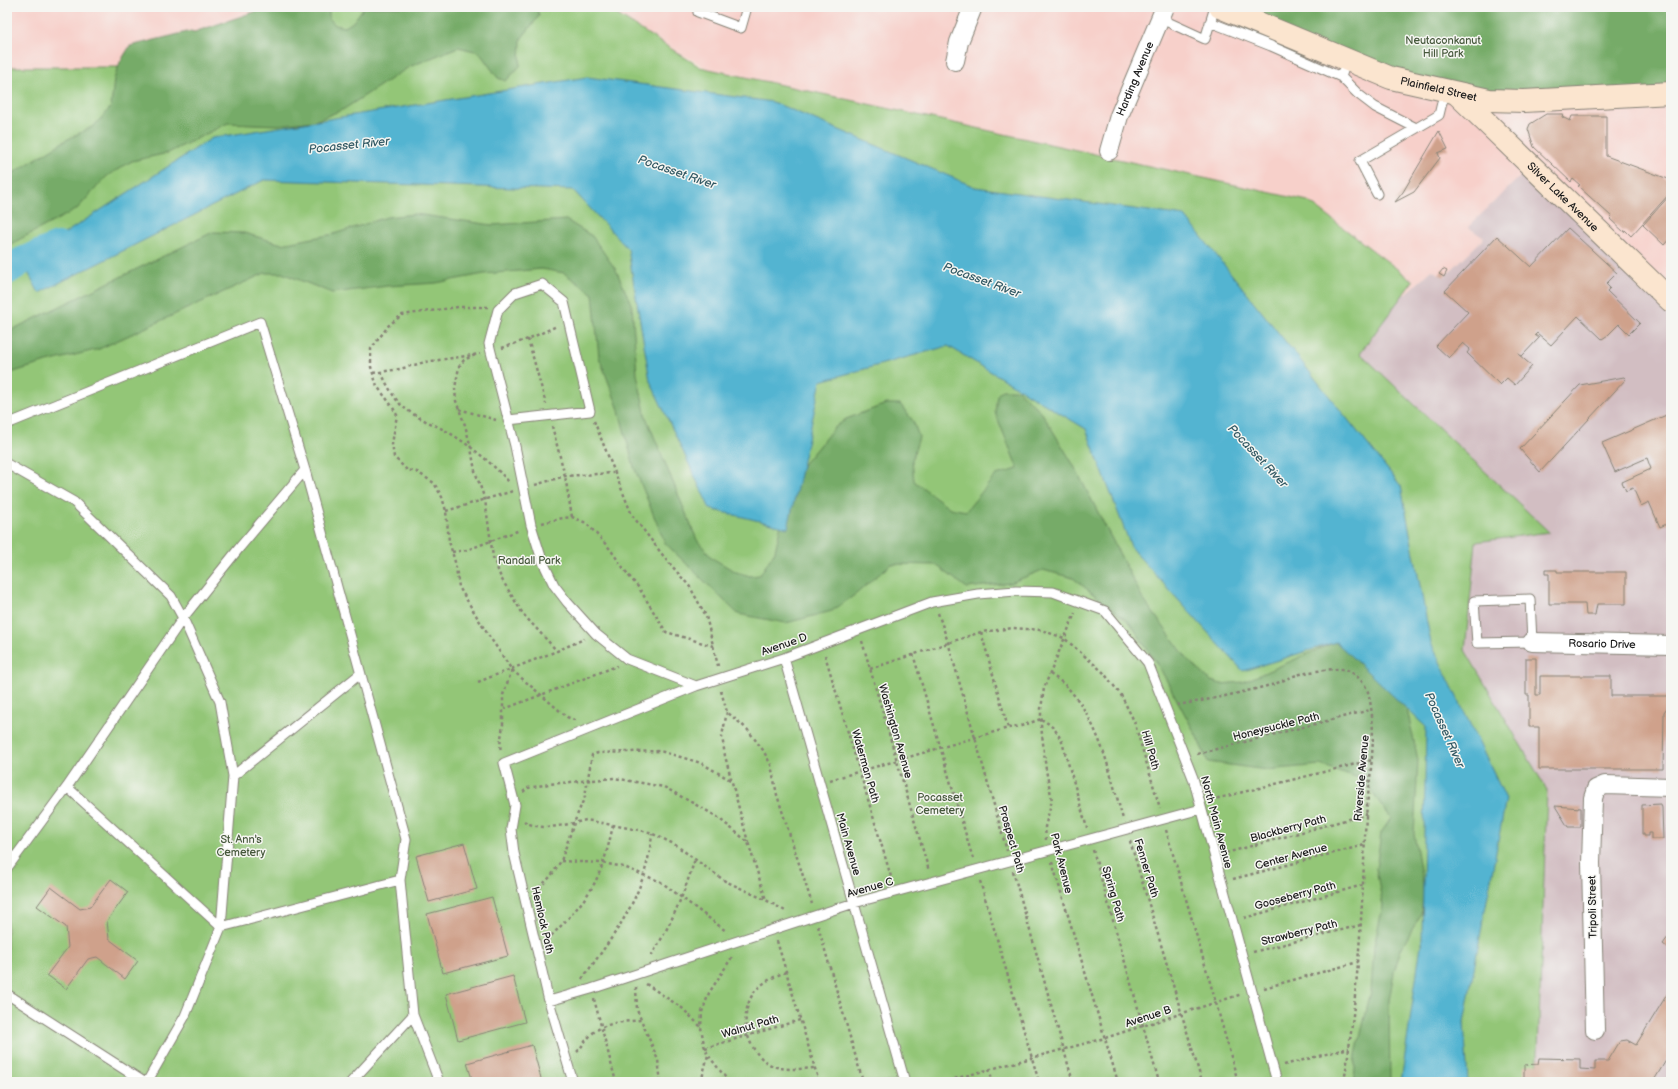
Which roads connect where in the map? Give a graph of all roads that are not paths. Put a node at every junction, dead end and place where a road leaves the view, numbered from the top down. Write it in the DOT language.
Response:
graph roads {
  1 [pos="699,7"];
  2 [pos="746,7"];
  3 [pos="973,7"];
  4 [pos="1215,7"];
  5 [pos="1162,13"];
  6 [pos="1225,19"];
  7 [pos="955,61"];
  8 [pos="1344,68"];
  9 [pos="1450,91"];
  10 [pos="1671,93"];
  11 [pos="1416,128"];
  12 [pos="1109,151"];
  13 [pos="1378,194"];
  14 [pos="1671,301"];
  15 [pos="508,420"];
  16 [pos="7,424"];
  17 [pos="7,464"];
  18 [pos="305,470"];
  19 [pos="1079,601"];
  20 [pos="183,618"];
  21 [pos="1532,642"];
  22 [pos="1671,645"];
  23 [pos="784,658"];
  24 [pos="360,674"];
  25 [pos="696,686"];
  26 [pos="504,763"];
  27 [pos="233,776"];
  28 [pos="67,787"];
  29 [pos="1671,787"];
  30 [pos="1200,806"];
  31 [pos="7,868"];
  32 [pos="400,880"];
  33 [pos="854,904"];
  34 [pos="222,927"];
  35 [pos="7,994"];
  36 [pos="549,1001"];
  37 [pos="413,1015"];
  38 [pos="1595,1030"];
  39 [pos="144,1082"];
  40 [pos="147,1082"];
  41 [pos="351,1082"];
  42 [pos="439,1082"];
  43 [pos="573,1082"];
  44 [pos="905,1082"];
  45 [pos="1277,1082"];
  1 -- 2 [label="lane"];
  3 -- 7 [label="street"];
  4 -- 6 [label="lane"];
  5 -- 6 [label="lane"];
  5 -- 12 [label="street, Harding Avenue"];
  6 -- 8 [label="main road, Plainfield Street"];
  8 -- 9 [label="main road, Plainfield Street"];
  8 -- 11 [label="lane"];
  9 -- 10 [label="main road, Plainfield Street"];
  9 -- 11 [label="lane"];
  9 -- 14 [label="main road, Silver Lake Avenue"];
  11 -- 13 [label="lane"];
  15 -- 15 [label="lane"];
  15 -- 25 [label="lane"];
  16 -- 18 [label="lane"];
  17 -- 20 [label="lane"];
  18 -- 20 [label="lane"];
  18 -- 24 [label="lane"];
  19 -- 23 [label="lane, Avenue D"];
  19 -- 30 [label="lane, North Main Avenue"];
  20 -- 27 [label="lane"];
  20 -- 28 [label="lane"];
  21 -- 21 [label="lane"];
  21 -- 22 [label="street, Rosario Drive"];
  23 -- 25 [label="lane, Avenue D"];
  23 -- 33 [label="lane, Main Avenue"];
  24 -- 27 [label="lane"];
  24 -- 32 [label="lane"];
  25 -- 26 [label="lane, Avenue D"];
  26 -- 36 [label="lane, Hemlock Path"];
  27 -- 34 [label="lane"];
  28 -- 31 [label="lane"];
  28 -- 34 [label="lane"];
  29 -- 38 [label="street, Tripoli Street"];
  30 -- 33 [label="lane, Avenue C"];
  30 -- 45 [label="lane, North Main Avenue"];
  32 -- 34 [label="lane"];
  32 -- 37 [label="lane"];
  33 -- 36 [label="lane, Avenue C"];
  33 -- 44 [label="lane, Main Avenue"];
  34 -- 40 [label="lane"];
  35 -- 39 [label="lane"];
  36 -- 43 [label="lane, Hemlock Path"];
  37 -- 41 [label="lane"];
  37 -- 42 [label="lane"];
}
